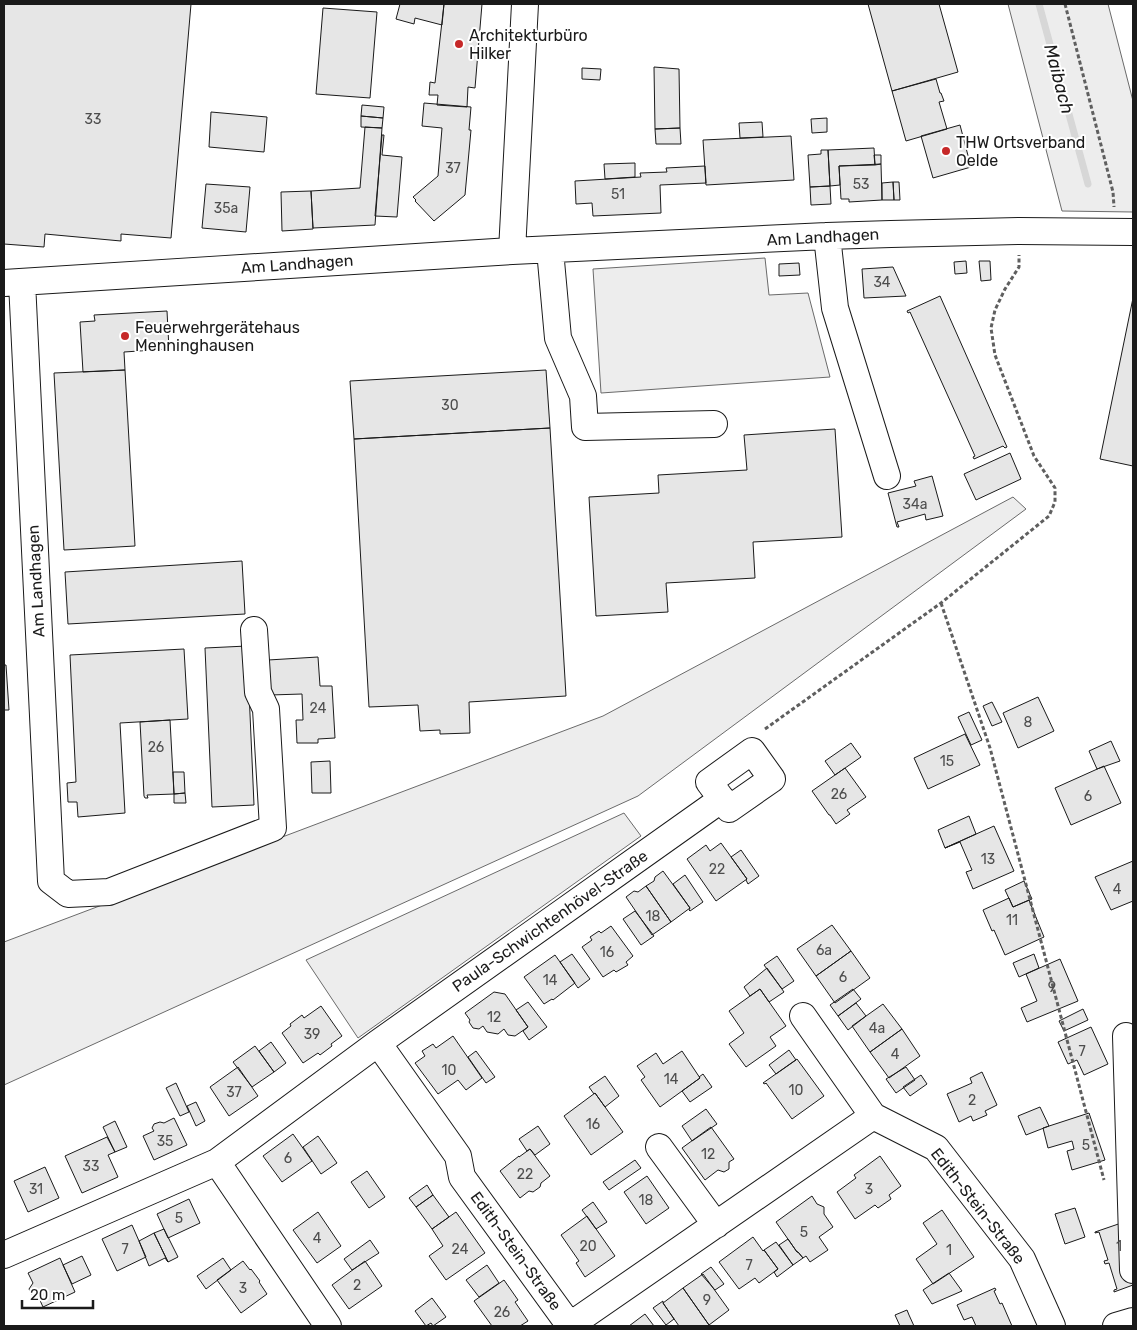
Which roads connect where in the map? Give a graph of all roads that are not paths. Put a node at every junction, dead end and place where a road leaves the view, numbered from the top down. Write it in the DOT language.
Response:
graph roads {
  1 [pos="526,4"];
  2 [pos="1124,232"];
  3 [pos="827,236"];
  4 [pos="550,250"];
  5 [pos="512,251"];
  6 [pos="13,282"];
  7 [pos="714,424"];
  8 [pos="887,476"];
  9 [pos="254,630"];
  10 [pos="752,751"];
  11 [pos="803,1016"];
  12 [pos="378,1043"];
  13 [pos="1133,1043"];
  14 [pos="873,1116"];
  15 [pos="659,1147"];
  16 [pos="218,1162"];
  17 [pos="716,1225"];
  18 [pos="4,1255"];
  19 [pos="1133,1270"];
  20 [pos="1133,1321"];
  21 [pos="328,1326"];
  22 [pos="570,1326"];
  23 [pos="1052,1326"];
  24 [pos="1116,1326"];
  1 -- 5 [label="street"];
  2 -- 3 [label="street, Am Landhagen"];
  3 -- 4 [label="street, Am Landhagen"];
  3 -- 8 [label="street"];
  4 -- 5 [label="street, Am Landhagen"];
  4 -- 7 [label="street"];
  5 -- 6 [label="street, Am Landhagen"];
  6 -- 9 [label="street, Am Landhagen"];
  10 -- 12 [label="street, Paula-Schwichtenhövel-Straße"];
  11 -- 14 [label="street, Edith-Stein-Straße"];
  12 -- 16 [label="street, Paula-Schwichtenhövel-Straße"];
  12 -- 22 [label="street, Edith-Stein-Straße"];
  13 -- 19 [label="street"];
  14 -- 17 [label="street, Edith-Stein-Straße"];
  14 -- 23 [label="street, Edith-Stein-Straße"];
  15 -- 17 [label="street"];
  16 -- 18 [label="street, Paula-Schwichtenhövel-Straße"];
  16 -- 21 [label="street"];
  17 -- 22 [label="street, Edith-Stein-Straße"];
  20 -- 24 [label="street"];
}
